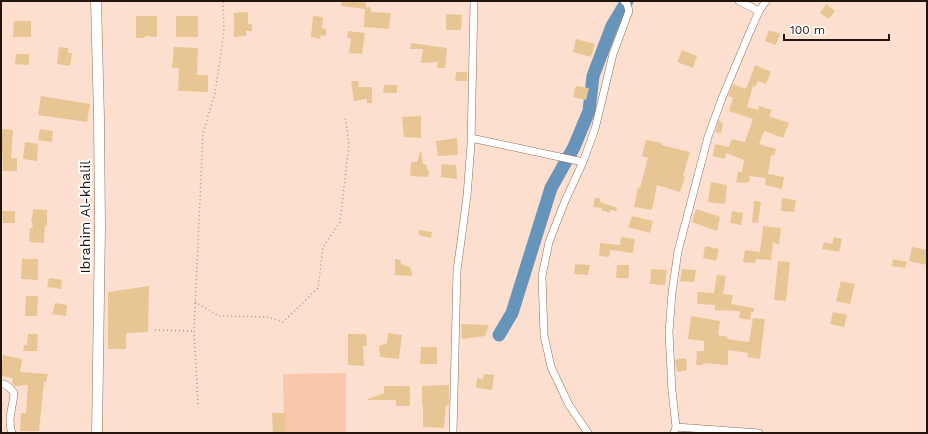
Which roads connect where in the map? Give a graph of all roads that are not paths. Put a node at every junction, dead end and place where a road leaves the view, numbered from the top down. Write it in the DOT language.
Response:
graph roads {
  1 [pos="96,1"];
  2 [pos="474,1"];
  3 [pos="739,1"];
  4 [pos="766,1"];
  5 [pos="627,2"];
  6 [pos="759,11"];
  7 [pos="471,138"];
  8 [pos="583,162"];
  9 [pos="4,384"];
  10 [pos="675,430"];
  11 [pos="12,433"];
  12 [pos="97,433"];
  13 [pos="453,433"];
  14 [pos="588,433"];
  15 [pos="759,433"];
  1 -- 12 [label="street, Ibrahim Al-khalil"];
  2 -- 7 [label="street"];
  3 -- 6 [label="street"];
  4 -- 6 [label="street"];
  5 -- 8 [label="street"];
  6 -- 10 [label="street"];
  7 -- 8 [label="street"];
  7 -- 13 [label="street"];
  8 -- 14 [label="street"];
  9 -- 11 [label="street"];
  10 -- 15 [label="street"];
}
